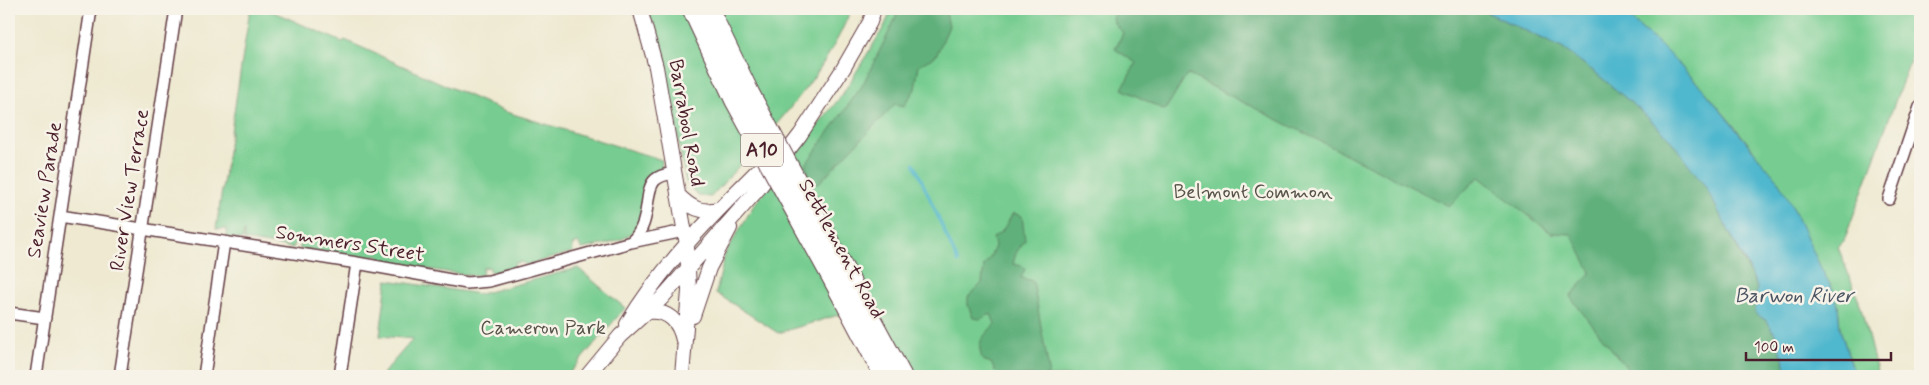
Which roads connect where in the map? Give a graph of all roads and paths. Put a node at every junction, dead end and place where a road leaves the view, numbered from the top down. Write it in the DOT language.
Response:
graph roads {
  1 [pos="92,9"];
  2 [pos="176,9"];
  3 [pos="640,9"];
  4 [pos="692,9"];
  5 [pos="709,9"];
  6 [pos="874,9"];
  7 [pos="1920,107"];
  8 [pos="814,113"];
  9 [pos="674,173"];
  10 [pos="678,195"];
  11 [pos="1889,199"];
  12 [pos="745,203"];
  13 [pos="720,208"];
  14 [pos="60,216"];
  15 [pos="143,230"];
  16 [pos="686,238"];
  17 [pos="224,242"];
  18 [pos="630,242"];
  19 [pos="356,263"];
  20 [pos="688,266"];
  21 [pos="844,285"];
  22 [pos="648,312"];
  23 [pos="9,313"];
  24 [pos="45,318"];
  25 [pos="620,336"];
  26 [pos="685,351"];
  27 [pos="36,376"];
  28 [pos="120,376"];
  29 [pos="204,376"];
  30 [pos="340,376"];
  31 [pos="586,376"];
  32 [pos="682,376"];
  33 [pos="884,376"];
  34 [pos="902,376"];
  1 -- 14 [label="street, Seaview Parade"];
  2 -- 15 [label="street, River View Terrace"];
  3 -- 9 [label="street, Barrabool Road"];
  4 -- 21 [label="highway, Settlement Road / A10, bridge"];
  5 -- 21 [label="highway, Settlement Road / A10, bridge"];
  6 -- 8 [label="street"];
  7 -- 11 [label="street"];
  8 -- 12 [label="street"];
  8 -- 13 [label="street"];
  9 -- 10 [label="street, Barrabool Road"];
  9 -- 18 [label="street"];
  10 -- 13 [label="street"];
  10 -- 16 [label="street, Barrabool Road"];
  12 -- 20 [label="street"];
  12 -- 26 [label="street"];
  13 -- 16 [label="street"];
  14 -- 15 [label="street, Sommers Street"];
  14 -- 24 [label="street, Seaview Parade"];
  15 -- 17 [label="street, Sommers Street"];
  15 -- 28 [label="street, River View Terrace"];
  16 -- 18 [label="street, Sommers Street"];
  16 -- 20 [label="street, Barrabool Road"];
  16 -- 25 [label="street"];
  17 -- 19 [label="street, Sommers Street"];
  17 -- 29 [label="street"];
  18 -- 19 [label="street, Sommers Street"];
  19 -- 30 [label="street"];
  20 -- 22 [label="street"];
  20 -- 26 [label="street, Barrabool Road"];
  21 -- 33 [label="highway, Settlement Road / A10"];
  21 -- 34 [label="highway, Settlement Road / A10"];
  22 -- 25 [label="street"];
  22 -- 26 [label="street"];
  23 -- 24 [label="street"];
  24 -- 27 [label="street, Seaview Parade"];
  25 -- 31 [label="street"];
  26 -- 32 [label="street"];
}
